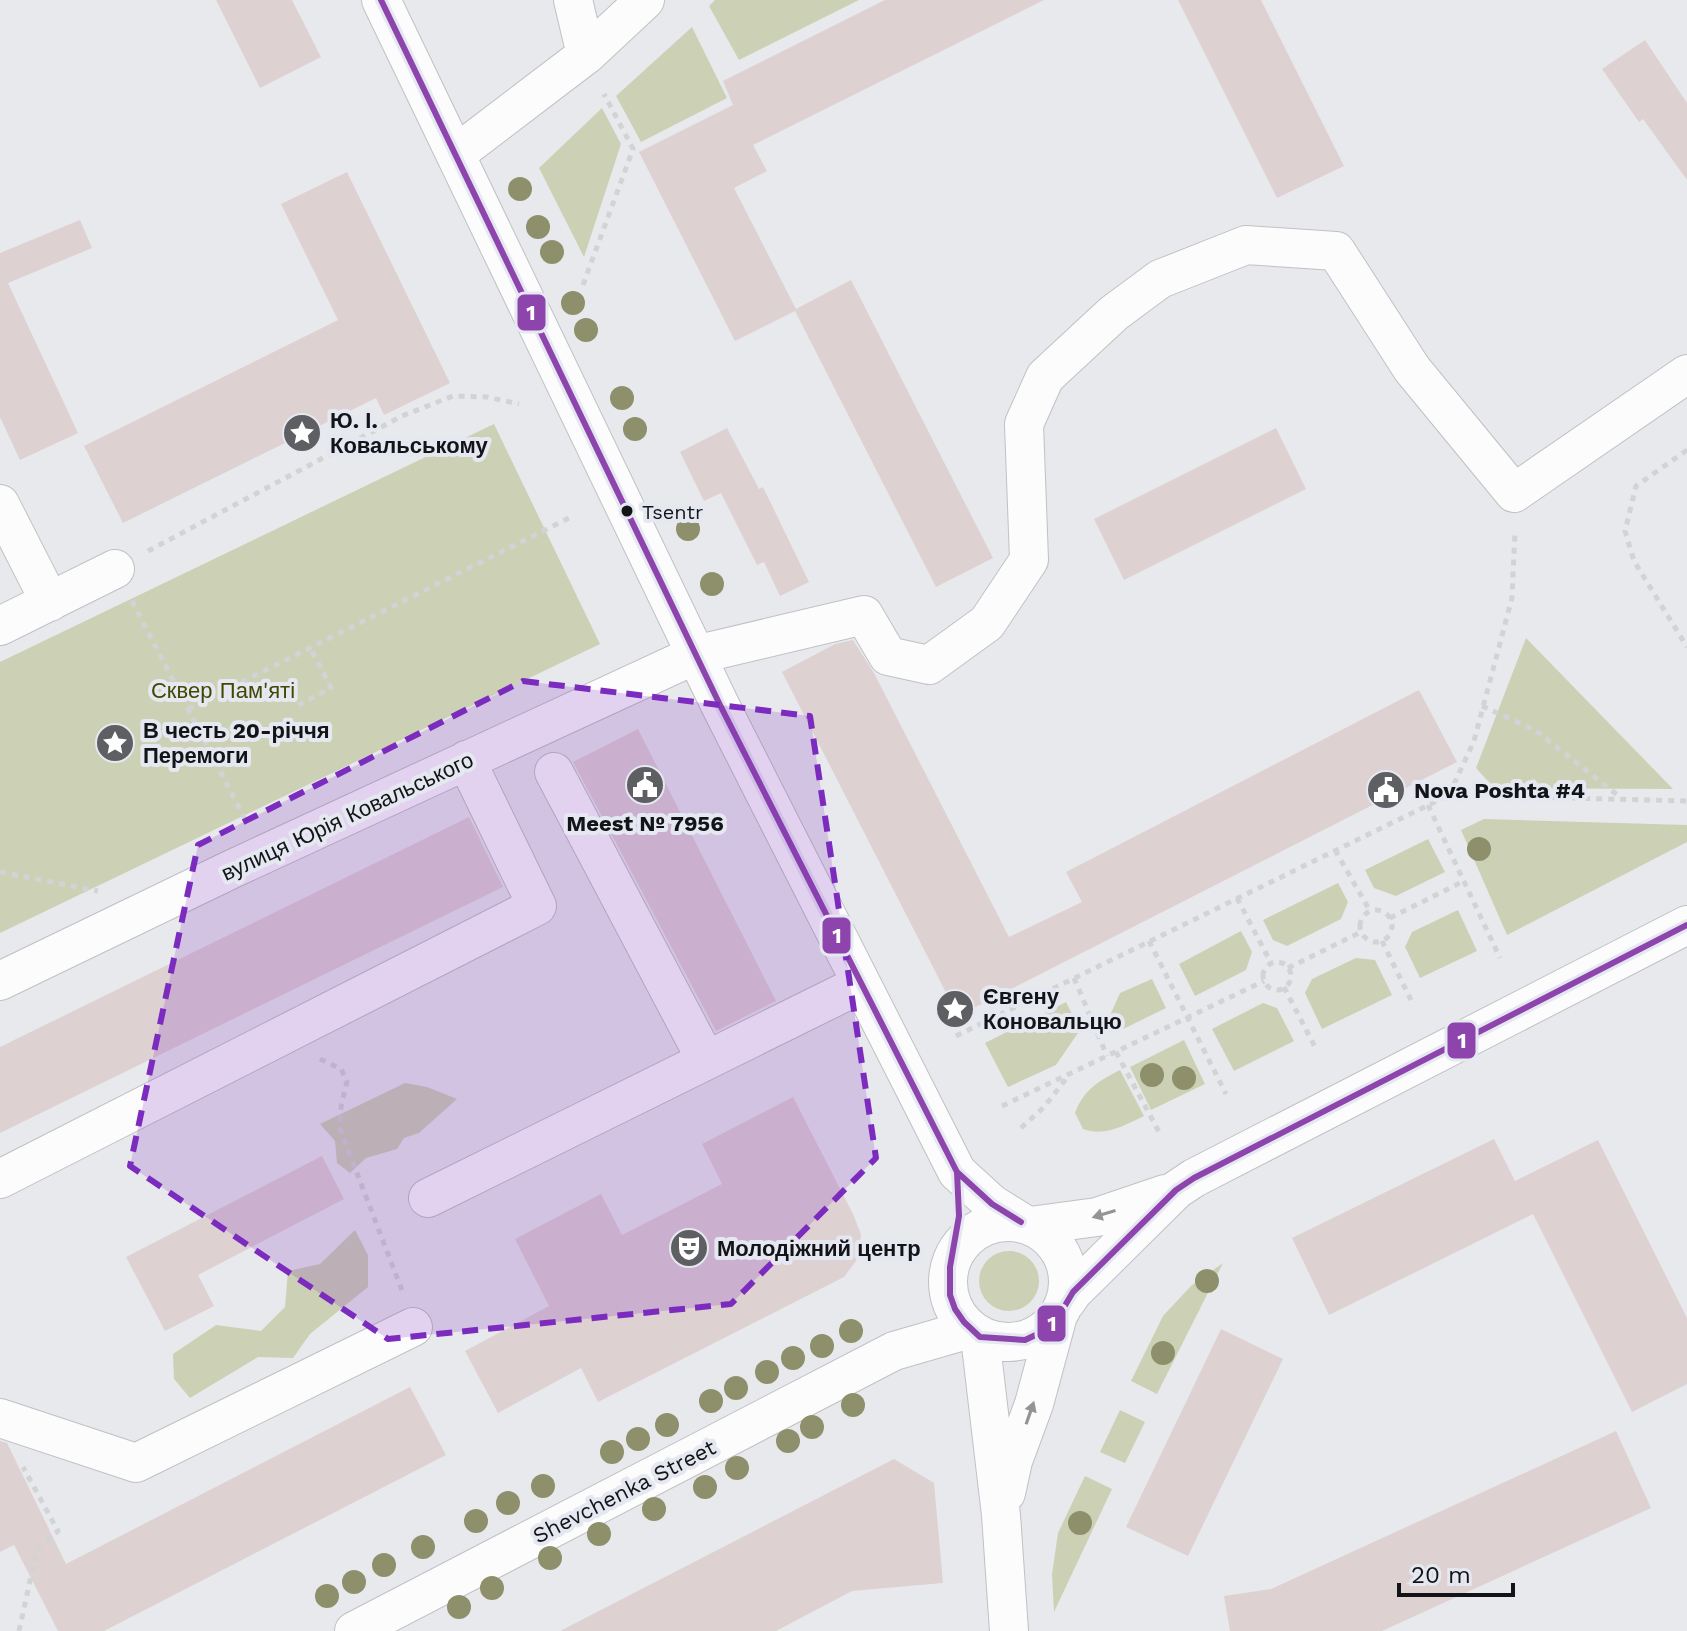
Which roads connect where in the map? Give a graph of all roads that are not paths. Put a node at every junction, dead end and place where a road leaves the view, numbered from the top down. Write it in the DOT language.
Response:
graph roads {
  1 [pos="381,0"];
  2 [pos="573,0"];
  3 [pos="645,0"];
  4 [pos="586,55"];
  5 [pos="456,154"];
  6 [pos="1687,374"];
  7 [pos="0,504"];
  8 [pos="115,569"];
  9 [pos="50,602"];
  10 [pos="0,626"];
  11 [pos="695,655"];
  12 [pos="466,760"];
  13 [pos="554,772"];
  14 [pos="1687,925"];
  15 [pos="0,981"];
  16 [pos="861,984"];
  17 [pos="706,1060"];
  18 [pos="957,1172"];
  19 [pos="0,1179"];
  20 [pos="1176,1190"];
  21 [pos="428,1198"];
  22 [pos="1025,1224"];
  23 [pos="950,1267"];
  24 [pos="1061,1311"];
  25 [pos="413,1327"];
  26 [pos="975,1333"];
  27 [pos="894,1351"];
  28 [pos="0,1418"];
  29 [pos="1001,1515"];
  30 [pos="354,1631"];
  31 [pos="1009,1631"];
  1 -- 5 [label="street"];
  2 -- 4 [label="street"];
  3 -- 4 [label="street"];
  4 -- 5 [label="street"];
  5 -- 11 [label="street"];
  6 -- 11 [label="street, вулиця Юрія Ковальського"];
  7 -- 9 [label="street"];
  8 -- 9 [label="street"];
  9 -- 10 [label="street"];
  11 -- 12 [label="street, вулиця Юрія Ковальського"];
  11 -- 16 [label="street"];
  12 -- 15 [label="street, вулиця Юрія Ковальського"];
  12 -- 19 [label="street"];
  13 -- 17 [label="street"];
  14 -- 20 [label="street"];
  16 -- 17 [label="street"];
  16 -- 18 [label="street"];
  17 -- 21 [label="street"];
  18 -- 22 [label="street"];
  18 -- 23 [label="street"];
  20 -- 22 [label="street, one-way"];
  20 -- 24 [label="street"];
  22 -- 23 [label="street"];
  22 -- 24 [label="street"];
  23 -- 26 [label="street"];
  23 -- 27 [label="street, Shevchenka Street"];
  24 -- 26 [label="street"];
  29 -- 24 [label="street, one-way"];
  25 -- 28 [label="street"];
  26 -- 27 [label="street, Shevchenka Street"];
  26 -- 29 [label="street"];
  27 -- 30 [label="street, Shevchenka Street"];
  29 -- 31 [label="street"];
}
